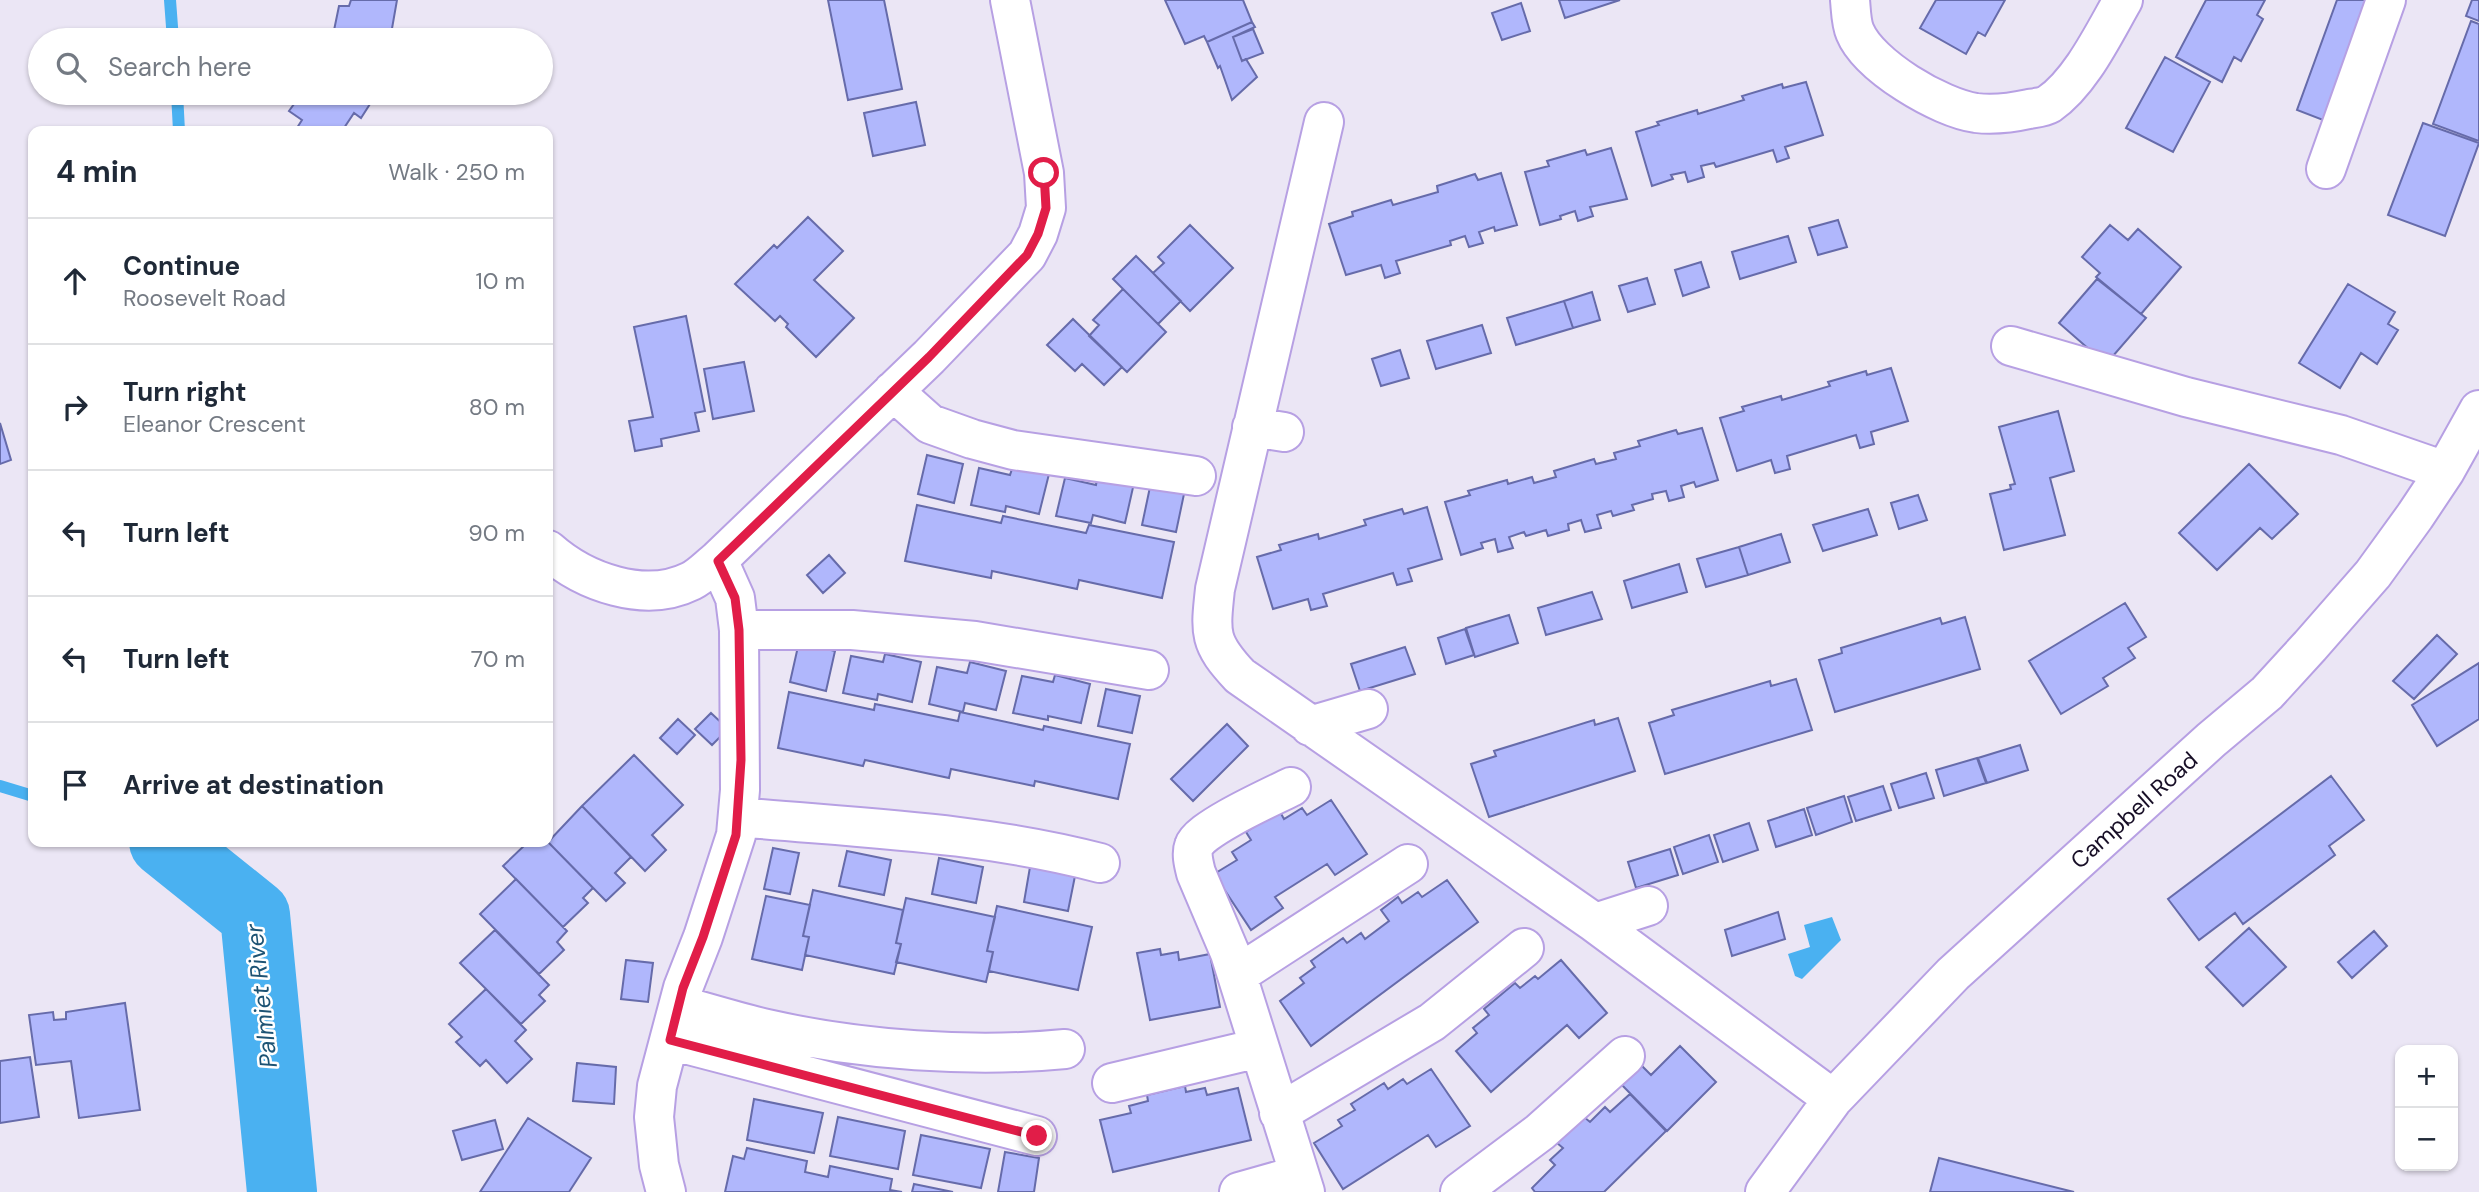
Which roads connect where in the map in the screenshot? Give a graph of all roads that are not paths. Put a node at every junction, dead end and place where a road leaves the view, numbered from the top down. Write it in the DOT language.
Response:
graph roads {
  1 [pos="1010,0"];
  2 [pos="1850,0"];
  3 [pos="2123,0"];
  4 [pos="2386,0"];
  5 [pos="1324,121"];
  6 [pos="2326,169"];
  7 [pos="2011,346"];
  8 [pos="893,391"];
  9 [pos="2479,410"];
  10 [pos="2445,471"];
  11 [pos="1196,476"];
  12 [pos="553,555"];
  13 [pos="718,561"];
  14 [pos="739,630"];
  15 [pos="1149,670"];
  16 [pos="1368,709"];
  17 [pos="1310,726"];
  18 [pos="1291,787"];
  19 [pos="738,817"];
  20 [pos="1100,863"];
  21 [pos="1408,864"];
  22 [pos="1648,906"];
  23 [pos="1595,923"];
  24 [pos="1524,948"];
  25 [pos="1237,975"];
  26 [pos="675,1022"];
  27 [pos="1259,1048"];
  28 [pos="1065,1049"];
  29 [pos="1625,1056"];
  30 [pos="1112,1083"];
  31 [pos="1833,1099"];
  32 [pos="1279,1113"];
  33 [pos="1037,1136"];
  34 [pos="1302,1183"];
  35 [pos="666,1192"];
  36 [pos="1239,1192"];
  37 [pos="1460,1192"];
  38 [pos="1765,1192"];
  1 -- 8 [label="street"];
  2 -- 3 [label="street"];
  4 -- 6 [label="street"];
  5 -- 17 [label="street"];
  7 -- 10 [label="street"];
  8 -- 11 [label="street"];
  8 -- 13 [label="street"];
  9 -- 10 [label="street, Campbell Road"];
  10 -- 31 [label="street, Campbell Road"];
  12 -- 13 [label="street"];
  13 -- 14 [label="street"];
  14 -- 15 [label="street"];
  14 -- 19 [label="street"];
  16 -- 17 [label="street"];
  17 -- 23 [label="street"];
  18 -- 25 [label="street"];
  19 -- 20 [label="street"];
  19 -- 26 [label="street"];
  21 -- 25 [label="street"];
  22 -- 23 [label="street"];
  23 -- 31 [label="street"];
  24 -- 32 [label="street"];
  25 -- 27 [label="street"];
  26 -- 28 [label="street"];
  26 -- 33 [label="street"];
  26 -- 35 [label="street"];
  27 -- 30 [label="street"];
  27 -- 32 [label="street"];
  29 -- 37 [label="street"];
  31 -- 38 [label="street, Campbell Road"];
  32 -- 34 [label="street"];
  34 -- 36 [label="street"];
}
